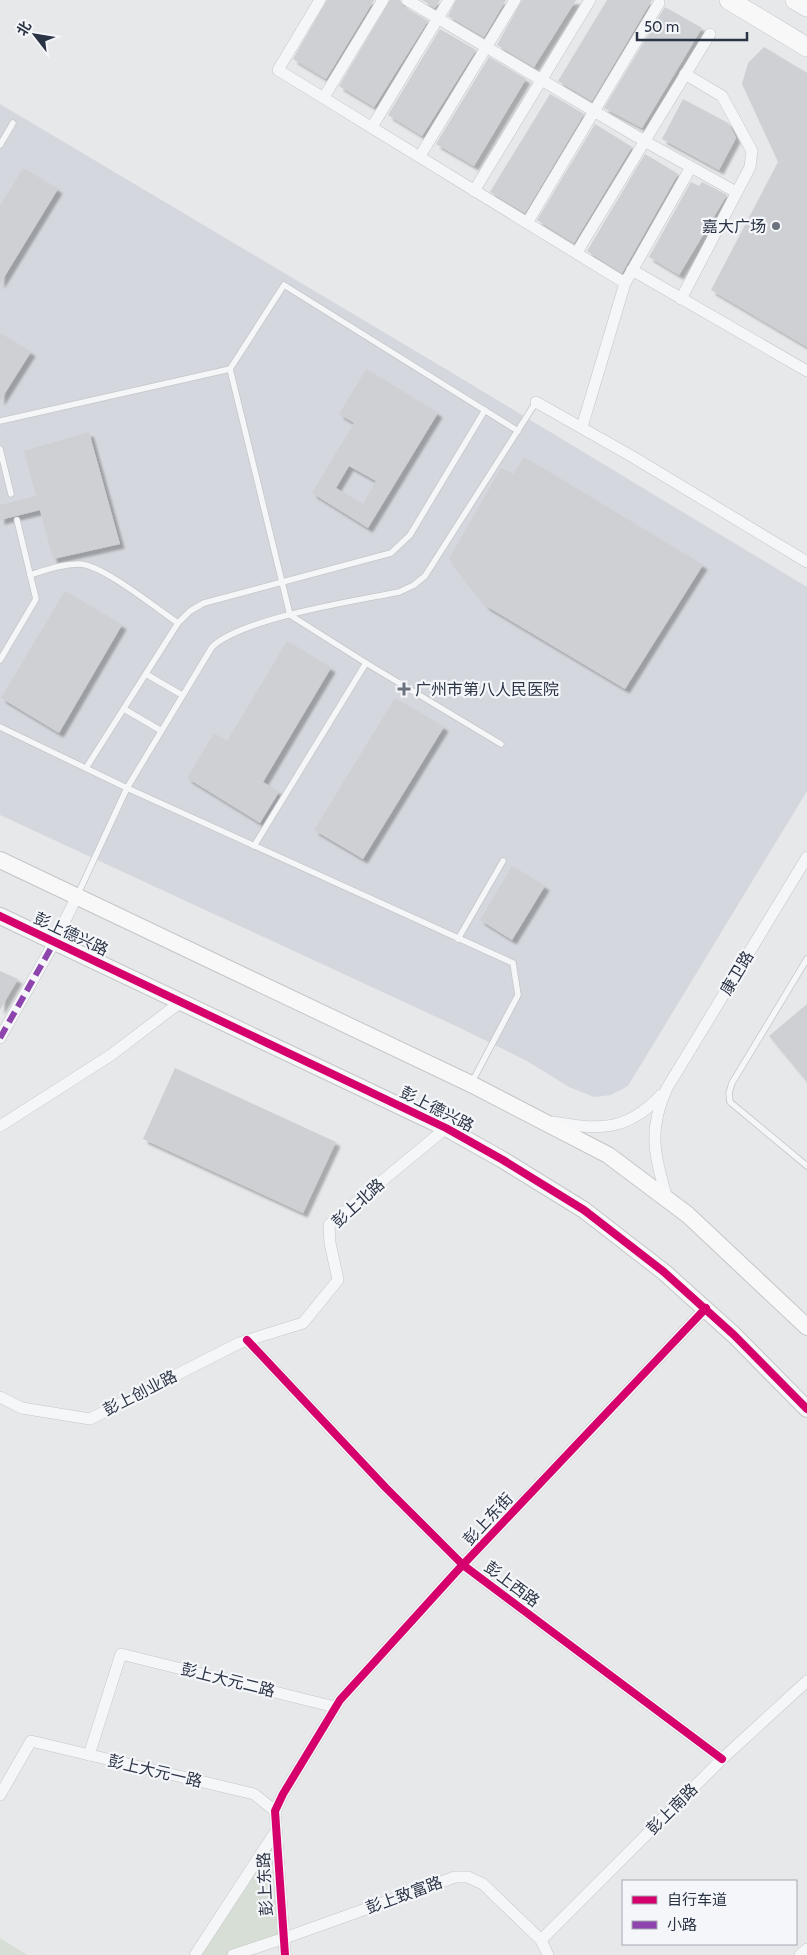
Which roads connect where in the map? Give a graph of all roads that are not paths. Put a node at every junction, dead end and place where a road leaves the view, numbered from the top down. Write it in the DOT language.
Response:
graph roads {
  1 [pos="320,0"];
  2 [pos="382,0"];
  3 [pos="407,0"];
  4 [pos="449,0"];
  5 [pos="515,0"];
  6 [pos="590,0"];
  7 [pos="729,0"];
  8 [pos="795,0"];
  9 [pos="659,3"];
  10 [pos="807,7"];
  11 [pos="438,19"];
  12 [pos="710,34"];
  13 [pos="486,46"];
  14 [pos="807,47"];
  15 [pos="686,74"];
  16 [pos="541,80"];
  17 [pos="324,97"];
  18 [pos="595,112"];
  19 [pos="13,123"];
  20 [pos="372,127"];
  21 [pos="646,142"];
  22 [pos="0,145"];
  23 [pos="420,156"];
  24 [pos="691,167"];
  25 [pos="474,191"];
  26 [pos="736,192"];
  27 [pos="527,223"];
  28 [pos="578,252"];
  29 [pos="632,270"];
  30 [pos="625,283"];
  31 [pos="681,299"];
  32 [pos="230,369"];
  33 [pos="807,371"];
  34 [pos="536,402"];
  35 [pos="485,410"];
  36 [pos="0,421"];
  37 [pos="582,427"];
  38 [pos="518,431"];
  39 [pos="0,449"];
  40 [pos="11,494"];
  41 [pos="17,520"];
  42 [pos="807,562"];
  43 [pos="30,576"];
  44 [pos="284,583"];
  45 [pos="290,615"];
  46 [pos="178,623"];
  47 [pos="0,660"];
  48 [pos="366,664"];
  49 [pos="146,674"];
  50 [pos="182,695"];
  51 [pos="124,709"];
  52 [pos="0,727"];
  53 [pos="160,730"];
  54 [pos="501,744"];
  55 [pos="86,768"];
  56 [pos="127,788"];
  57 [pos="254,846"];
  58 [pos="807,857"];
  59 [pos="0,860"];
  60 [pos="503,862"];
  61 [pos="76,898"];
  62 [pos="0,916"];
  63 [pos="458,939"];
  64 [pos="55,941"];
  65 [pos="807,959"];
  66 [pos="182,1001"];
  67 [pos="0,1038"];
  68 [pos="471,1084"];
  69 [pos="667,1088"];
  70 [pos="544,1121"];
  71 [pos="0,1126"];
  72 [pos="446,1128"];
  73 [pos="807,1166"];
  74 [pos="667,1199"];
  75 [pos="706,1308"];
  76 [pos="807,1327"];
  77 [pos="247,1340"];
  78 [pos="0,1396"];
  79 [pos="807,1409"];
  80 [pos="463,1565"];
  81 [pos="807,1682"];
  82 [pos="335,1707"];
  83 [pos="89,1755"];
  84 [pos="722,1759"];
  85 [pos="0,1795"];
  86 [pos="275,1811"];
  87 [pos="276,1831"];
  88 [pos="282,1939"];
  89 [pos="541,1940"];
  90 [pos="807,1949"];
  91 [pos="195,1955"];
  92 [pos="233,1955"];
  93 [pos="285,1955"];
  94 [pos="548,1955"];
  95 [pos="800,1955"];
  1 -- 17 [label="street"];
  2 -- 17 [label="street"];
  3 -- 11 [label="street"];
  4 -- 11 [label="street"];
  5 -- 13 [label="street"];
  6 -- 16 [label="street"];
  7 -- 14 [label="main road"];
  8 -- 10 [label="main road"];
  9 -- 18 [label="street"];
  11 -- 13 [label="street"];
  11 -- 20 [label="street"];
  12 -- 15 [label="street"];
  13 -- 16 [label="street"];
  13 -- 23 [label="street"];
  15 -- 21 [label="street"];
  15 -- 26 [label="street"];
  16 -- 18 [label="street"];
  16 -- 25 [label="street"];
  17 -- 20 [label="street"];
  18 -- 21 [label="street"];
  18 -- 27 [label="street"];
  19 -- 22 [label="lane"];
  20 -- 23 [label="street"];
  21 -- 24 [label="street"];
  21 -- 28 [label="street"];
  23 -- 25 [label="street"];
  24 -- 26 [label="street"];
  24 -- 29 [label="street"];
  25 -- 27 [label="street"];
  26 -- 31 [label="street"];
  27 -- 28 [label="street"];
  28 -- 30 [label="street"];
  29 -- 30 [label="street"];
  29 -- 31 [label="street"];
  30 -- 37 [label="street"];
  31 -- 33 [label="street"];
  32 -- 35 [label="lane"];
  32 -- 36 [label="lane"];
  32 -- 44 [label="lane"];
  34 -- 37 [label="street"];
  34 -- 38 [label="lane"];
  35 -- 38 [label="lane"];
  35 -- 44 [label="lane"];
  37 -- 42 [label="street"];
  38 -- 45 [label="lane"];
  39 -- 40 [label="lane"];
  41 -- 43 [label="lane"];
  43 -- 46 [label="lane"];
  43 -- 47 [label="lane"];
  44 -- 45 [label="lane"];
  44 -- 46 [label="lane"];
  45 -- 48 [label="lane"];
  45 -- 50 [label="lane"];
  46 -- 49 [label="lane"];
  48 -- 54 [label="lane"];
  48 -- 57 [label="lane"];
  49 -- 50 [label="lane"];
  49 -- 51 [label="lane"];
  50 -- 53 [label="lane"];
  51 -- 53 [label="lane"];
  51 -- 55 [label="lane"];
  52 -- 55 [label="lane"];
  53 -- 56 [label="lane"];
  55 -- 56 [label="lane"];
  56 -- 57 [label="lane"];
  56 -- 61 [label="lane"];
  57 -- 63 [label="lane"];
  58 -- 69 [label="street, 康卫路"];
  59 -- 61 [label="street"];
  60 -- 63 [label="lane"];
  61 -- 64 [label="street"];
  61 -- 68 [label="street"];
  62 -- 64 [label="street, 彭上德兴路"];
  63 -- 68 [label="lane"];
  64 -- 66 [label="street, 彭上德兴路"];
  64 -- 67 [label="street"];
  65 -- 73 [label="lane"];
  66 -- 71 [label="street"];
  66 -- 72 [label="street, 彭上德兴路"];
  68 -- 70 [label="street"];
  69 -- 70 [label="street"];
  69 -- 74 [label="street"];
  70 -- 74 [label="street"];
  72 -- 75 [label="street, 彭上德兴路"];
  72 -- 77 [label="street, 彭上北路"];
  74 -- 76 [label="street"];
  75 -- 79 [label="street, 彭上德兴路"];
  75 -- 80 [label="street, 彭上东街"];
  77 -- 78 [label="street, 彭上创业路"];
  77 -- 80 [label="street, 彭上西路"];
  80 -- 82 [label="street, 彭上东街"];
  80 -- 84 [label="street, 彭上西路"];
  81 -- 84 [label="street, 彭上南路"];
  82 -- 83 [label="street, 彭上大元二路"];
  82 -- 86 [label="street, 彭上东街"];
  83 -- 85 [label="street, 彭上大元一路"];
  83 -- 86 [label="street, 彭上大元一路"];
  84 -- 89 [label="street, 彭上南路"];
  86 -- 87 [label="street, 彭上东路"];
  87 -- 88 [label="street, 彭上东路"];
  87 -- 91 [label="street"];
  88 -- 89 [label="street, 彭上致富路"];
  88 -- 92 [label="street, 彭上致富路"];
  88 -- 93 [label="street, 彭上东路"];
  89 -- 94 [label="street, 彭上致富路"];
  90 -- 95 [label="street"];
}
